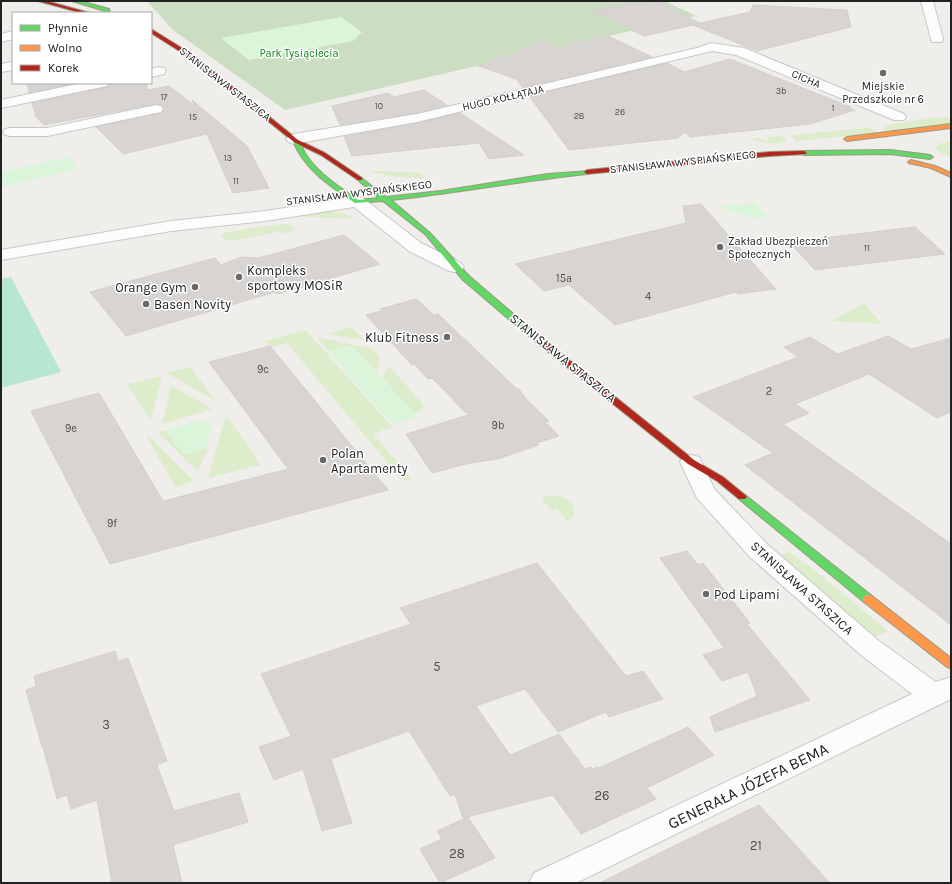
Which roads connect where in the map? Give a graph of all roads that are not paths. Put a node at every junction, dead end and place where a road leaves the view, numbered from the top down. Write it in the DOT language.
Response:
graph roads {
  1 [pos="40,1"];
  2 [pos="74,1"];
  3 [pos="927,1"];
  4 [pos="84,12"];
  5 [pos="107,12"];
  6 [pos="152,32"];
  7 [pos="12,35"];
  8 [pos="1,38"];
  9 [pos="937,39"];
  10 [pos="711,47"];
  11 [pos="12,66"];
  12 [pos="1,68"];
  13 [pos="97,84"];
  14 [pos="1,104"];
  15 [pos="156,109"];
  16 [pos="899,117"];
  17 [pos="951,126"];
  18 [pos="4,129"];
  19 [pos="951,135"];
  20 [pos="924,139"];
  21 [pos="295,140"];
  22 [pos="902,142"];
  23 [pos="819,143"];
  24 [pos="920,148"];
  25 [pos="846,152"];
  26 [pos="770,154"];
  27 [pos="930,157"];
  28 [pos="948,163"];
  29 [pos="951,175"];
  30 [pos="548,176"];
  31 [pos="460,180"];
  32 [pos="388,188"];
  33 [pos="374,190"];
  34 [pos="351,198"];
  35 [pos="385,200"];
  36 [pos="1,255"];
  37 [pos="455,268"];
  38 [pos="691,462"];
  39 [pos="951,664"];
  40 [pos="942,691"];
  41 [pos="545,883"];
  1 -- 4 [label="street"];
  2 -- 5 [label="street"];
  3 -- 9 [label="street"];
  6 -- 21 [label="street, STANISŁAWA STASZICA"];
  7 -- 8 [label="street"];
  10 -- 16 [label="street, CICHA"];
  10 -- 21 [label="street, HUGO KOŁŁĄTAJA"];
  11 -- 12 [label="street"];
  13 -- 14 [label="street"];
  15 -- 18 [label="street"];
  17 -- 22 [label="street"];
  19 -- 20 [label="street"];
  21 -- 33 [label="street, STANISŁAWA STASZICA"];
  21 -- 34 [label="street, STANISŁAWA STASZICA"];
  23 -- 26 [label="street, STANISŁAWA WYSPIAŃSKIEGO"];
  24 -- 27 [label="street"];
  25 -- 26 [label="street, STANISŁAWA WYSPIAŃSKIEGO"];
  25 -- 27 [label="street, STANISŁAWA WYSPIAŃSKIEGO"];
  25 -- 29 [label="street"];
  26 -- 30 [label="street, STANISŁAWA WYSPIAŃSKIEGO"];
  27 -- 28 [label="street"];
  30 -- 31 [label="street, STANISŁAWA WYSPIAŃSKIEGO"];
  30 -- 35 [label="street, STANISŁAWA WYSPIAŃSKIEGO"];
  32 -- 33 [label="street, STANISŁAWA WYSPIAŃSKIEGO"];
  33 -- 34 [label="street, STANISŁAWA WYSPIAŃSKIEGO"];
  33 -- 35 [label="street, STANISŁAWA STASZICA"];
  34 -- 35 [label="street, STANISŁAWA WYSPIAŃSKIEGO"];
  34 -- 36 [label="street, STANISŁAWA WYSPIAŃSKIEGO"];
  34 -- 37 [label="street, STANISŁAWA STASZICA"];
  35 -- 37 [label="street, STANISŁAWA STASZICA"];
  37 -- 38 [label="street, STANISŁAWA STASZICA"];
  38 -- 39 [label="street, STANISŁAWA STASZICA"];
  38 -- 40 [label="street, STANISŁAWA STASZICA"];
  40 -- 41 [label="street, GENERAŁA JÓZEFA BEMA"];
}
